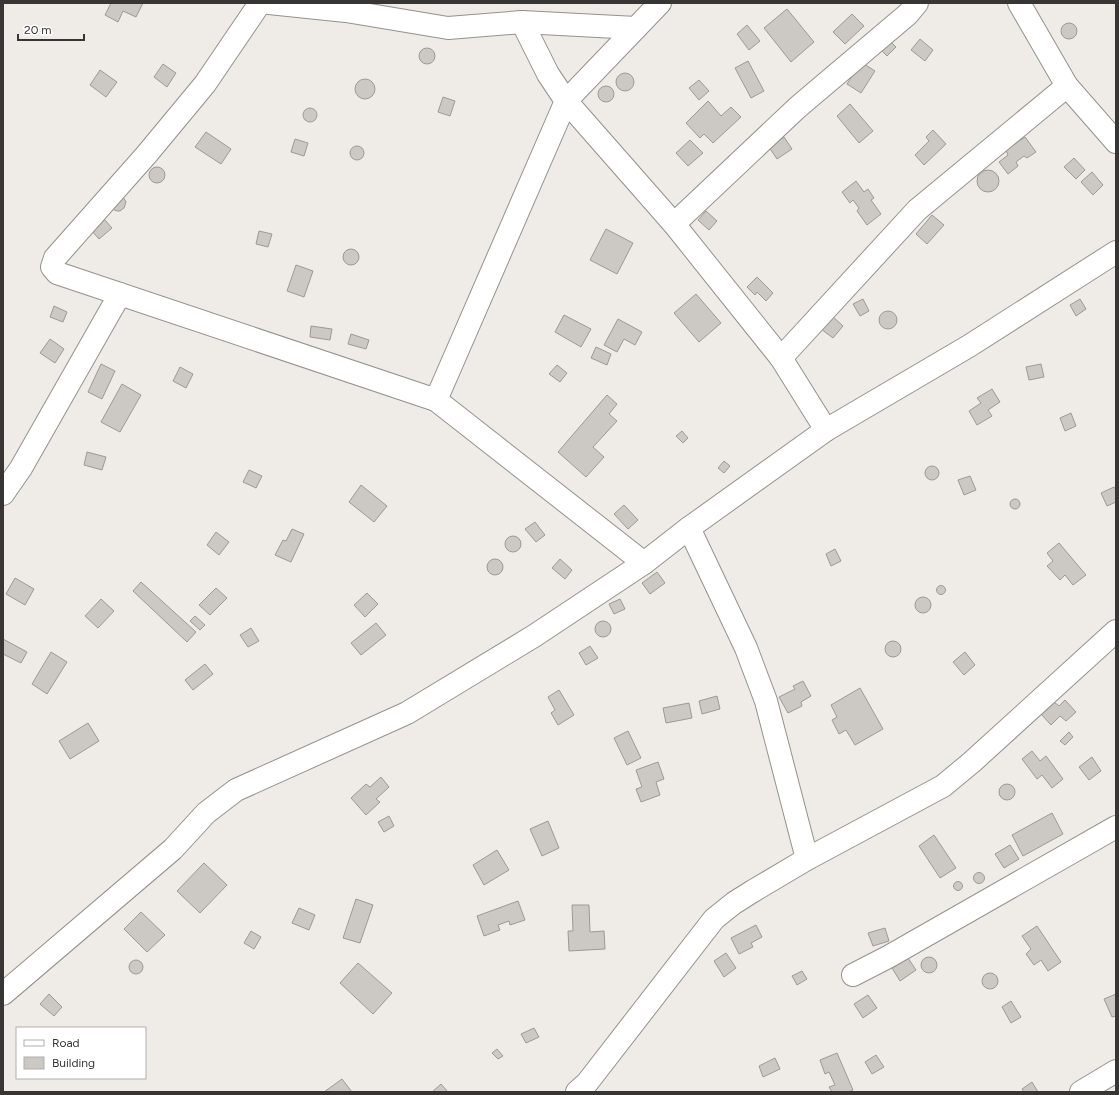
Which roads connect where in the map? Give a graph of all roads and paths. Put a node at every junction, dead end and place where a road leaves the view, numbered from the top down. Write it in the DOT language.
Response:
graph roads {
  1 [pos="260,3"];
  2 [pos="269,3"];
  3 [pos="660,3"];
  4 [pos="917,3"];
  5 [pos="1019,3"];
  6 [pos="522,22"];
  7 [pos="636,28"];
  8 [pos="1067,86"];
  9 [pos="566,102"];
  10 [pos="1116,142"];
  11 [pos="674,224"];
  12 [pos="1116,252"];
  13 [pos="120,294"];
  14 [pos="781,358"];
  15 [pos="436,400"];
  16 [pos="826,430"];
  17 [pos="3,494"];
  18 [pos="689,528"];
  19 [pos="644,563"];
  20 [pos="1116,631"];
  21 [pos="1116,827"];
  22 [pos="807,860"];
  23 [pos="853,975"];
  24 [pos="3,994"];
  25 [pos="1116,1070"];
  26 [pos="577,1092"];
  27 [pos="1081,1092"];
  1 -- 13 [label="street"];
  2 -- 6 [label="street"];
  3 -- 7 [label="street"];
  4 -- 11 [label="street"];
  5 -- 8 [label="street"];
  6 -- 7 [label="street"];
  6 -- 9 [label="street"];
  7 -- 9 [label="street"];
  8 -- 10 [label="street"];
  8 -- 14 [label="street"];
  9 -- 11 [label="street"];
  9 -- 15 [label="street"];
  11 -- 14 [label="street"];
  12 -- 16 [label="street"];
  13 -- 15 [label="street"];
  13 -- 17 [label="street"];
  14 -- 16 [label="street"];
  15 -- 19 [label="street"];
  16 -- 18 [label="street"];
  18 -- 19 [label="street"];
  18 -- 22 [label="street"];
  19 -- 24 [label="street"];
  20 -- 22 [label="street"];
  21 -- 23 [label="street"];
  22 -- 26 [label="street"];
  25 -- 27 [label="street"];
}
